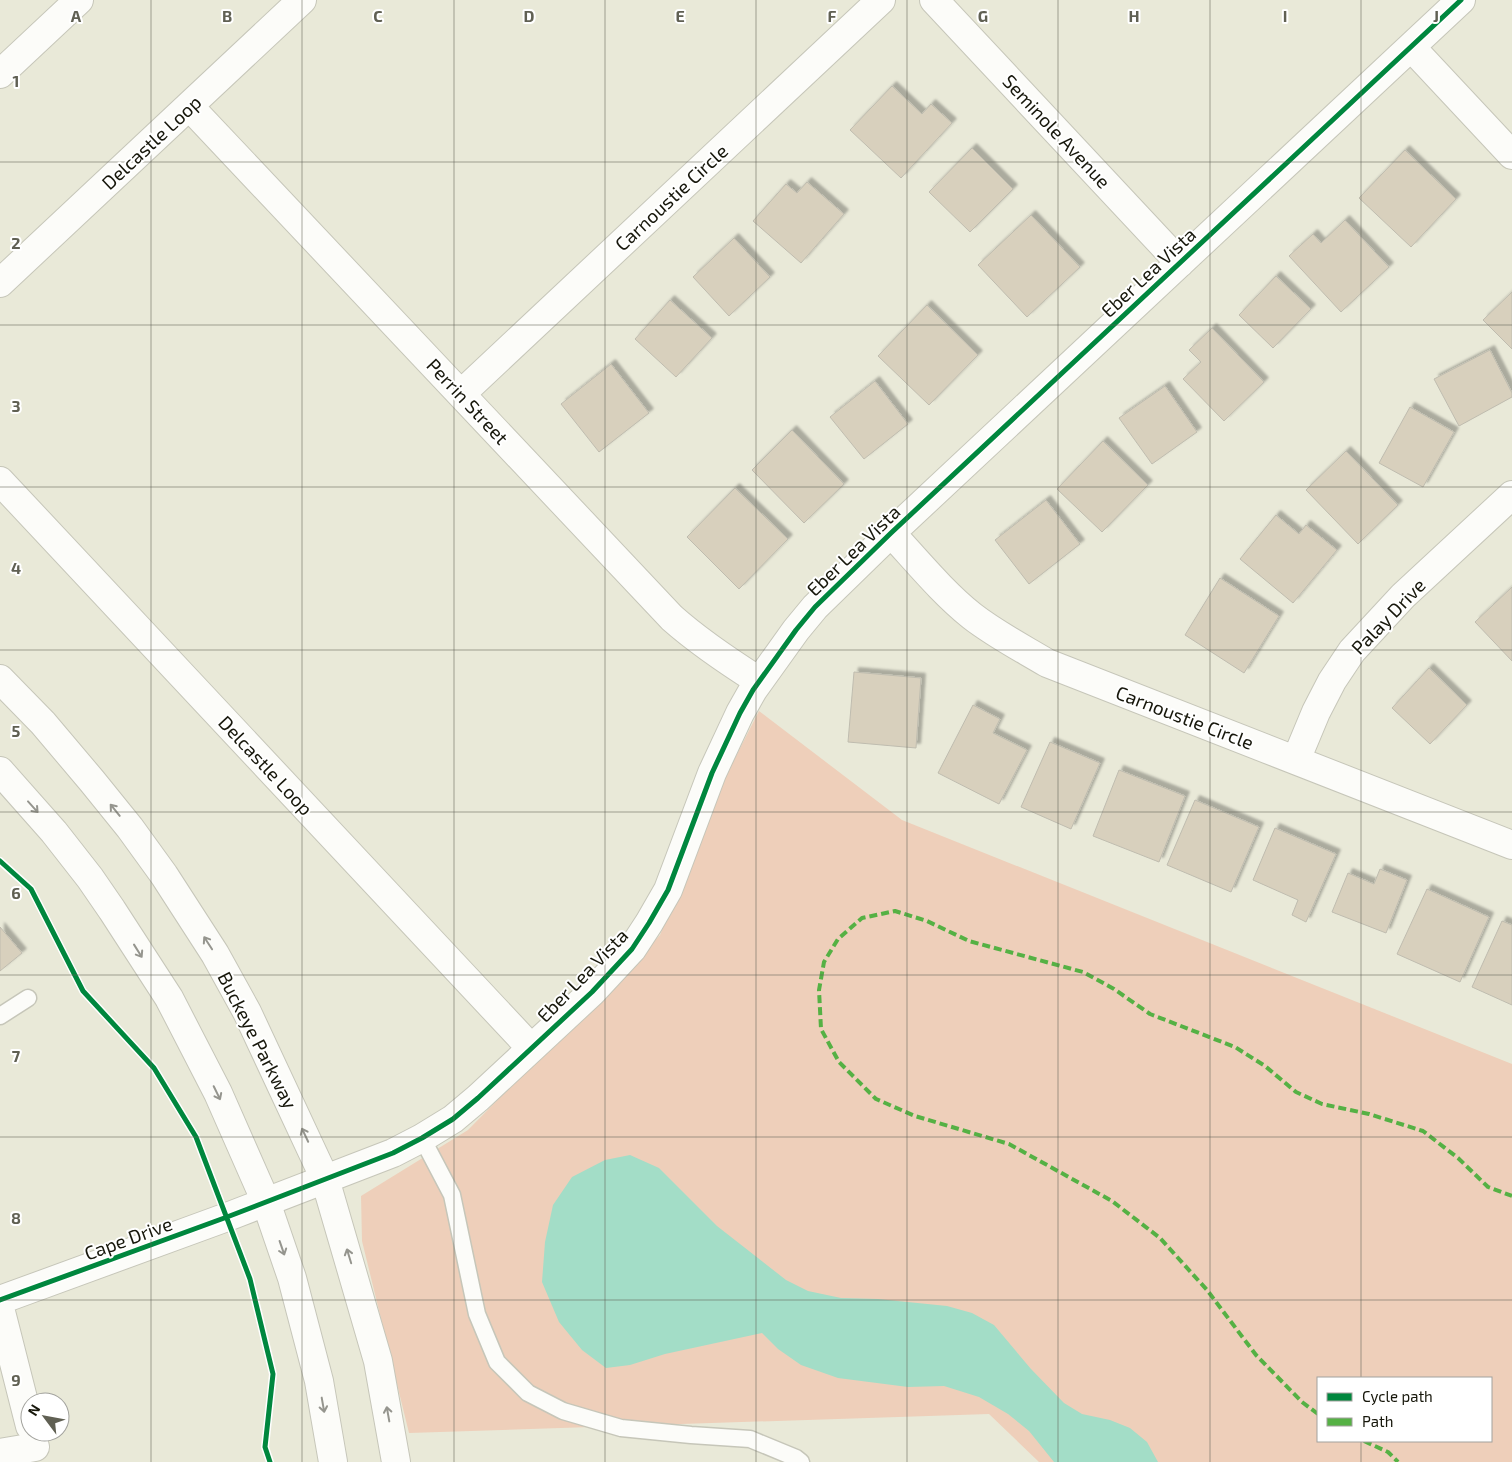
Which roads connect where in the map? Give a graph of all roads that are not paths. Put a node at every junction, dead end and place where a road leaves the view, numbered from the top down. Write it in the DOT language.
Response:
graph roads {
  1 [pos="79,0"];
  2 [pos="302,0"];
  3 [pos="881,0"];
  4 [pos="934,0"];
  5 [pos="1461,0"];
  6 [pos="1411,47"];
  7 [pos="0,74"];
  8 [pos="189,106"];
  9 [pos="1512,155"];
  10 [pos="1180,263"];
  11 [pos="0,283"];
  12 [pos="461,394"];
  13 [pos="0,481"];
  14 [pos="1512,495"];
  15 [pos="891,533"];
  16 [pos="0,678"];
  17 [pos="759,682"];
  18 [pos="1296,760"];
  19 [pos="0,771"];
  20 [pos="1512,845"];
  21 [pos="28,998"];
  22 [pos="0,1016"];
  23 [pos="532,1048"];
  24 [pos="422,1138"];
  25 [pos="325,1179"];
  26 [pos="266,1202"];
  27 [pos="0,1300"];
  28 [pos="0,1308"];
  29 [pos="21,1392"];
  30 [pos="34,1442"];
  31 [pos="0,1453"];
  32 [pos="333,1462"];
  33 [pos="396,1462"];
  34 [pos="801,1462"];
  1 -- 7 [label="street"];
  2 -- 8 [label="street, Delcastle Loop"];
  3 -- 12 [label="street, Carnoustie Circle"];
  4 -- 10 [label="street, Seminole Avenue"];
  5 -- 6 [label="street, Eber Lea Vista"];
  6 -- 9 [label="street"];
  6 -- 10 [label="street, Eber Lea Vista"];
  8 -- 11 [label="street, Delcastle Loop"];
  8 -- 12 [label="street, Perrin Street"];
  10 -- 15 [label="street, Eber Lea Vista"];
  12 -- 17 [label="street, Perrin Street"];
  13 -- 23 [label="street, Delcastle Loop"];
  14 -- 18 [label="street, Palay Drive"];
  15 -- 17 [label="street, Eber Lea Vista"];
  15 -- 18 [label="street, Carnoustie Circle"];
  25 -- 16 [label="street, Buckeye Parkway, one-way"];
  17 -- 23 [label="street, Eber Lea Vista"];
  18 -- 20 [label="street, Carnoustie Circle"];
  19 -- 26 [label="street, one-way"];
  21 -- 22 [label="lane"];
  23 -- 24 [label="street, Eber Lea Vista"];
  24 -- 25 [label="street, Eber Lea Vista"];
  24 -- 34 [label="lane"];
  25 -- 26 [label="street, Eber Lea Vista"];
  33 -- 25 [label="street, Buckeye Parkway, one-way"];
  26 -- 27 [label="street, Cape Drive"];
  26 -- 32 [label="street, one-way"];
  28 -- 29 [label="street"];
  30 -- 31 [label="street"];
}
